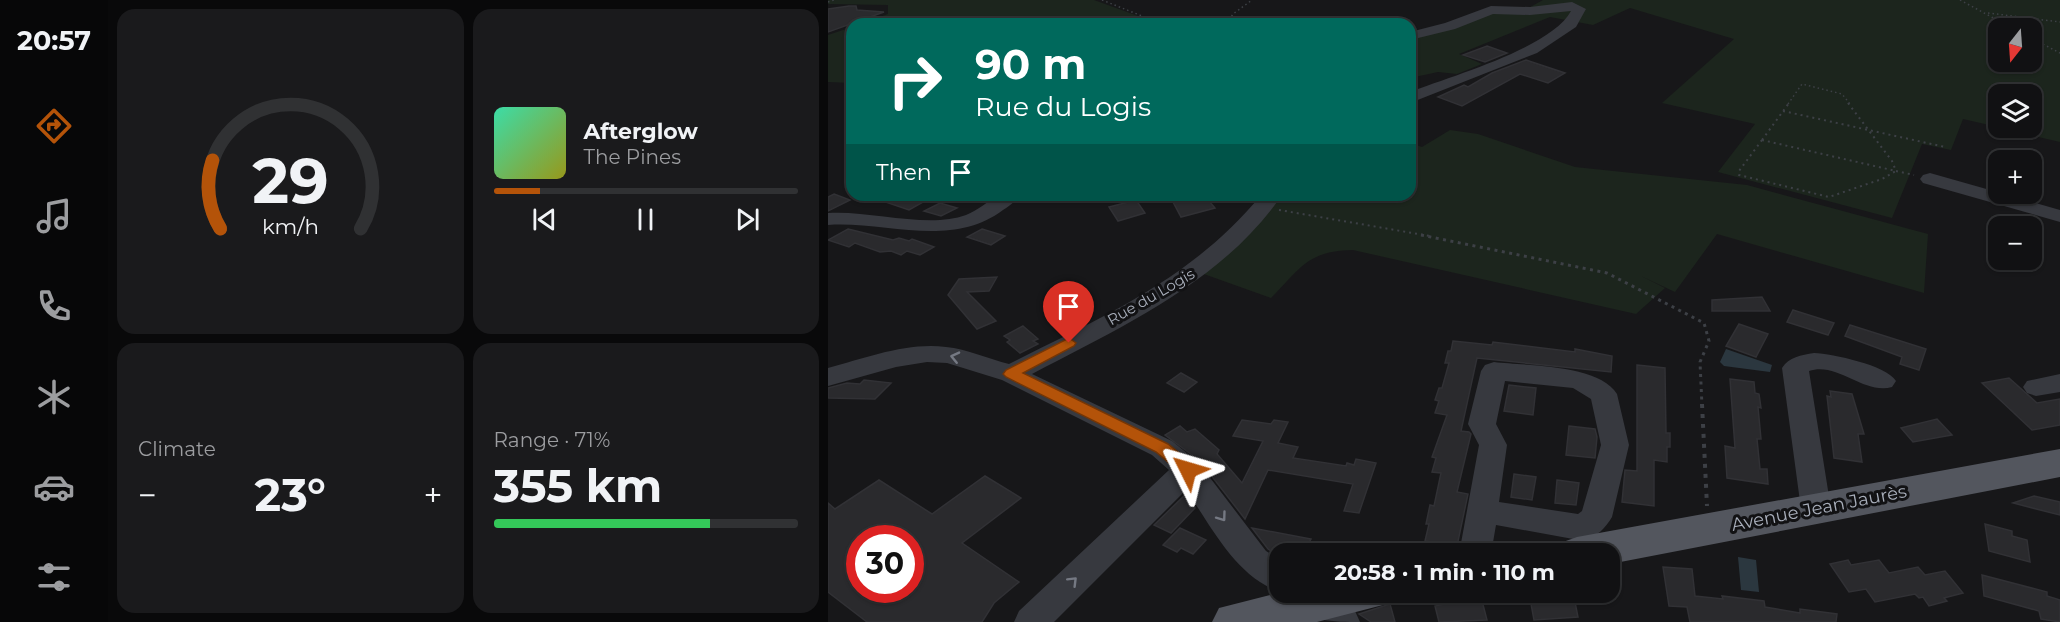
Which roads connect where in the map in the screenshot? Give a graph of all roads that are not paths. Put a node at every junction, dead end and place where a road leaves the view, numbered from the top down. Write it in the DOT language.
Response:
graph roads {
  1 [pos="1416,34"];
  2 [pos="1462,77"];
  3 [pos="1416,79"];
  4 [pos="1416,96"];
  5 [pos="1930,179"];
  6 [pos="1002,201"];
  7 [pos="1267,201"];
  8 [pos="2060,216"];
  9 [pos="828,219"];
  10 [pos="1011,374"];
  11 [pos="828,377"];
  12 [pos="1883,381"];
  13 [pos="2060,463"];
  14 [pos="1188,470"];
  15 [pos="1816,509"];
  16 [pos="1483,511"];
  17 [pos="1477,543"];
  18 [pos="1620,546"];
  19 [pos="1269,571"];
  20 [pos="1319,606"];
  21 [pos="1031,622"];
  22 [pos="1234,622"];
  1 -- 2 [label="street"];
  2 -- 3 [label="street"];
  2 -- 4 [label="street"];
  5 -- 8 [label="street"];
  6 -- 9 [label="street"];
  7 -- 10 [label="street, Rue du Logis"];
  10 -- 11 [label="street, one-way"];
  10 -- 14 [label="street"];
  12 -- 15 [label="street"];
  13 -- 15 [label="main road, Avenue Jean Jaurès"];
  14 -- 19 [label="street, one-way"];
  21 -- 14 [label="street, one-way"];
  15 -- 18 [label="main road, Avenue Jean Jaurès"];
  16 -- 16 [label="street"];
  16 -- 17 [label="street"];
  20 -- 22 [label="main road"];
}
